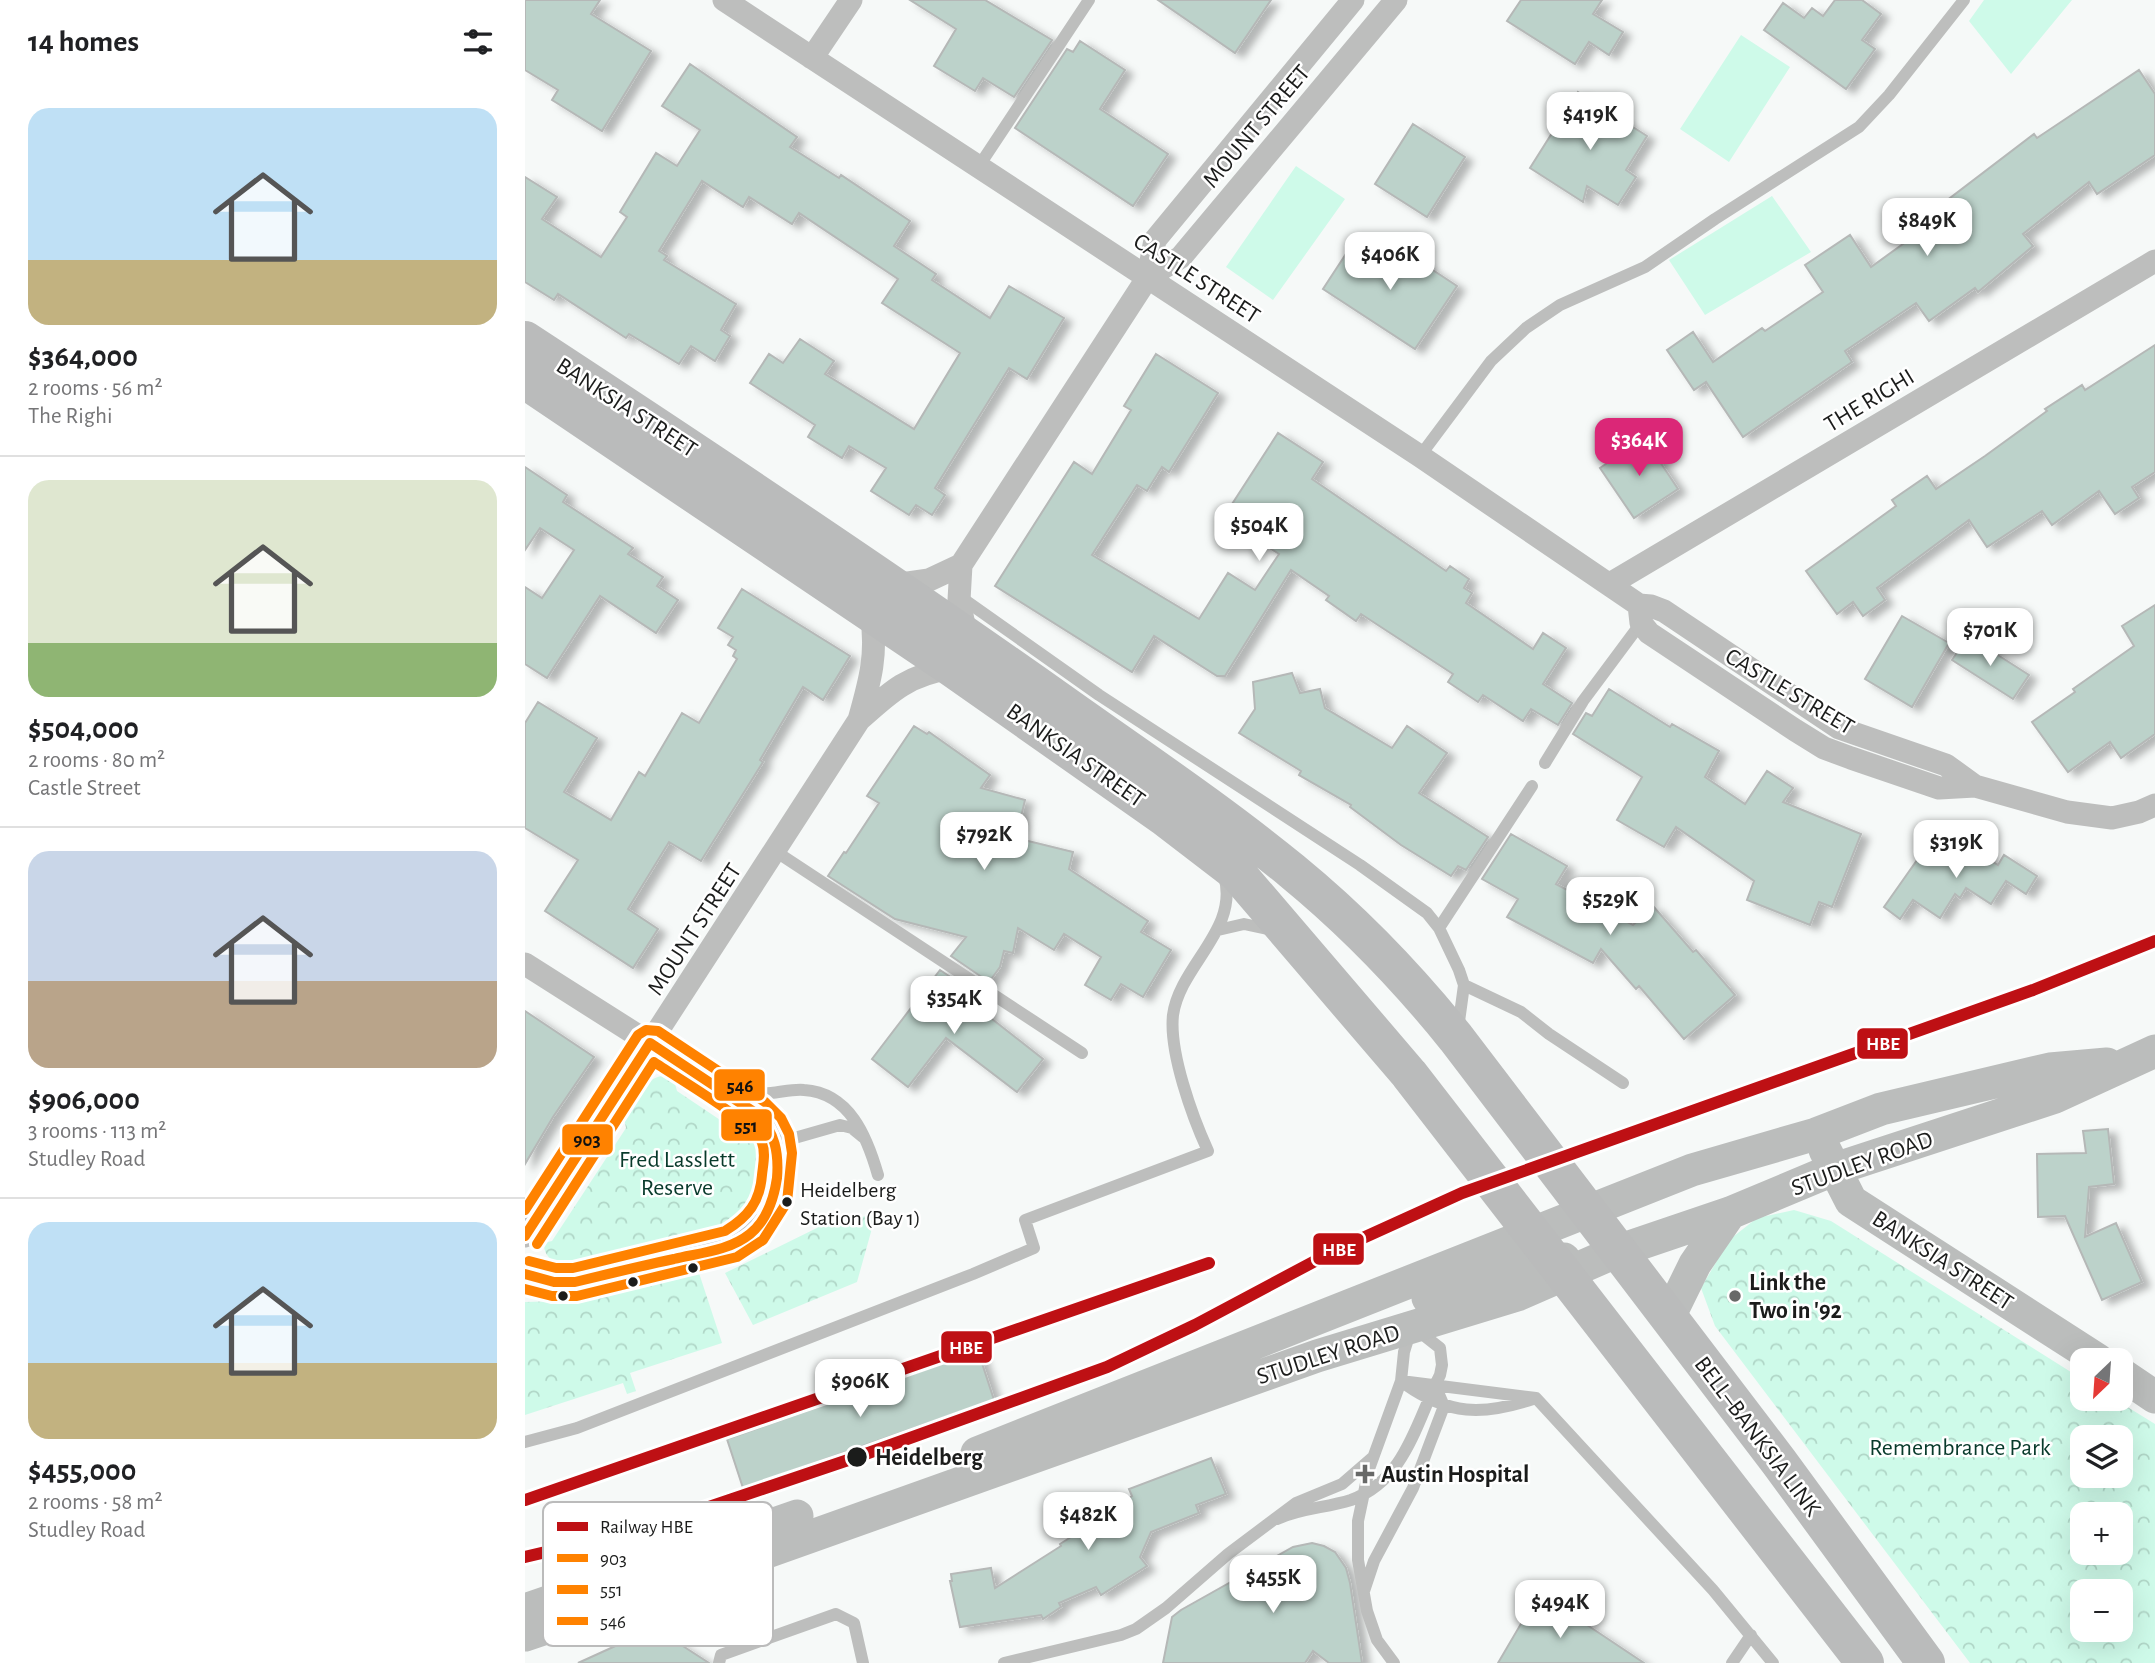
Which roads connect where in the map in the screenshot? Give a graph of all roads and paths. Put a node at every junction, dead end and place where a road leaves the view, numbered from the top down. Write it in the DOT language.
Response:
graph roads {
  1 [pos="724,0"];
  2 [pos="851,0"];
  3 [pos="1089,0"];
  4 [pos="1353,0"];
  5 [pos="1396,0"];
  6 [pos="1964,0"];
  7 [pos="812,58"];
  8 [pos="979,166"];
  9 [pos="2155,261"];
  10 [pos="1148,277"];
  11 [pos="525,340"];
  12 [pos="525,380"];
  13 [pos="1420,456"];
  14 [pos="961,565"];
  15 [pos="1610,584"];
  16 [pos="959,596"];
  17 [pos="882,599"];
  18 [pos="1640,614"];
  19 [pos="959,652"];
  20 [pos="859,720"];
  21 [pos="1545,763"];
  22 [pos="1532,786"];
  23 [pos="2155,805"];
  24 [pos="775,851"];
  25 [pos="1214,855"];
  26 [pos="1439,928"];
  27 [pos="1218,930"];
  28 [pos="1293,939"];
  29 [pos="525,964"];
  30 [pos="1464,985"];
  31 [pos="1456,1038"];
  32 [pos="650,1044"];
  33 [pos="1082,1053"];
  34 [pos="2141,1057"];
  35 [pos="1623,1083"];
  36 [pos="729,1095"];
  37 [pos="1816,1134"];
  38 [pos="777,1143"];
  39 [pos="870,1146"];
  40 [pos="1835,1169"];
  41 [pos="878,1175"];
  42 [pos="1579,1200"];
  43 [pos="1730,1213"];
  44 [pos="525,1236"];
  45 [pos="1542,1244"];
  46 [pos="1618,1251"];
  47 [pos="525,1274"];
  48 [pos="1404,1306"];
  49 [pos="1669,1317"];
  50 [pos="2079,1348"];
  51 [pos="1401,1381"];
  52 [pos="2133,1382"];
  53 [pos="1435,1385"];
  54 [pos="2155,1396"];
  55 [pos="1536,1398"];
  56 [pos="1429,1400"];
  57 [pos="1444,1406"];
  58 [pos="525,1442"];
  59 [pos="1373,1456"];
  60 [pos="1363,1494"];
  61 [pos="1277,1519"];
  62 [pos="773,1534"];
  63 [pos="773,1538"];
  64 [pos="1363,1595"];
  65 [pos="543,1604"];
  66 [pos="525,1609"];
  67 [pos="543,1628"];
  68 [pos="525,1635"];
  69 [pos="1751,1635"];
  70 [pos="773,1636"];
  71 [pos="746,1646"];
  72 [pos="719,1663"];
  73 [pos="863,1663"];
  74 [pos="1004,1663"];
  75 [pos="1394,1663"];
  76 [pos="1732,1663"];
  77 [pos="1773,1663"];
  78 [pos="1865,1663"];
  79 [pos="1926,1663"];
  1 -- 7 [label="street, CASTLE STREET"];
  2 -- 7 [label="street"];
  3 -- 8 [label="lane"];
  4 -- 10 [label="street, MOUNT STREET"];
  5 -- 10 [label="street, MOUNT STREET"];
  6 -- 13 [label="lane"];
  7 -- 8 [label="street, CASTLE STREET"];
  8 -- 10 [label="street, CASTLE STREET"];
  9 -- 15 [label="street, THE RIGHI"];
  10 -- 13 [label="street, CASTLE STREET"];
  10 -- 14 [label="street, MOUNT STREET"];
  11 -- 17 [label="highway, BANKSIA STREET"];
  12 -- 17 [label="highway, BANKSIA STREET"];
  13 -- 15 [label="street, CASTLE STREET"];
  14 -- 16 [label="street, MOUNT STREET"];
  14 -- 17 [label="street"];
  15 -- 18 [label="street, CASTLE STREET"];
  16 -- 19 [label="street, MOUNT STREET"];
  16 -- 26 [label="lane"];
  17 -- 19 [label="highway, BANKSIA STREET"];
  17 -- 20 [label="street, MOUNT STREET"];
  18 -- 21 [label="lane"];
  18 -- 23 [label="street, CASTLE STREET"];
  19 -- 20 [label="street, MOUNT STREET"];
  19 -- 25 [label="highway, BANKSIA STREET"];
  19 -- 31 [label="highway, BANKSIA STREET"];
  20 -- 24 [label="street, MOUNT STREET"];
  22 -- 26 [label="lane"];
  24 -- 32 [label="street, MOUNT STREET"];
  24 -- 33 [label="lane"];
  25 -- 27 [label="lane"];
  25 -- 28 [label="highway, BANKSIA STREET"];
  26 -- 30 [label="lane"];
  27 -- 28 [label="lane"];
  27 -- 58 [label="lane"];
  28 -- 45 [label="highway, BANKSIA STREET"];
  29 -- 32 [label="street"];
  30 -- 31 [label="lane"];
  30 -- 35 [label="lane"];
  31 -- 42 [label="highway, BANKSIA STREET"];
  32 -- 36 [label="street"];
  32 -- 44 [label="street, MOUNT STREET"];
  34 -- 37 [label="street, STUDLEY ROAD"];
  34 -- 40 [label="street, STUDLEY ROAD"];
  36 -- 38 [label="street"];
  36 -- 39 [label="lane"];
  37 -- 40 [label="street, BANKSIA STREET"];
  37 -- 42 [label="street, STUDLEY ROAD"];
  38 -- 39 [label="lane"];
  38 -- 47 [label="street"];
  39 -- 41 [label="lane"];
  40 -- 43 [label="street, STUDLEY ROAD"];
  40 -- 50 [label="street, BANKSIA STREET"];
  42 -- 45 [label="street, STUDLEY ROAD"];
  42 -- 46 [label="highway, BELL–BANKSIA LINK"];
  43 -- 46 [label="street, STUDLEY ROAD"];
  43 -- 49 [label="street"];
  45 -- 46 [label="street, STUDLEY ROAD"];
  45 -- 48 [label="street, STUDLEY ROAD"];
  45 -- 48 [label="street, STUDLEY ROAD"];
  45 -- 78 [label="highway"];
  46 -- 49 [label="highway, BELL–BANKSIA LINK"];
  48 -- 51 [label="lane"];
  48 -- 53 [label="lane"];
  48 -- 62 [label="street, STUDLEY ROAD"];
  48 -- 63 [label="street, STUDLEY ROAD"];
  49 -- 79 [label="highway, BELL–BANKSIA LINK"];
  51 -- 53 [label="lane"];
  51 -- 56 [label="lane"];
  51 -- 59 [label="lane"];
  52 -- 54 [label="street"];
  53 -- 55 [label="lane"];
  53 -- 56 [label="lane"];
  53 -- 57 [label="lane"];
  55 -- 57 [label="lane"];
  55 -- 69 [label="lane"];
  56 -- 57 [label="lane"];
  56 -- 60 [label="lane"];
  57 -- 64 [label="lane"];
  59 -- 60 [label="lane"];
  59 -- 61 [label="lane"];
  60 -- 61 [label="lane"];
  60 -- 64 [label="lane"];
  61 -- 74 [label="lane"];
  64 -- 75 [label="lane"];
  65 -- 66 [label="street, STUDLEY ROAD"];
  67 -- 68 [label="street, STUDLEY ROAD"];
  69 -- 76 [label="lane"];
  69 -- 77 [label="lane"];
  70 -- 73 [label="lane"];
  71 -- 72 [label="lane"];
}
